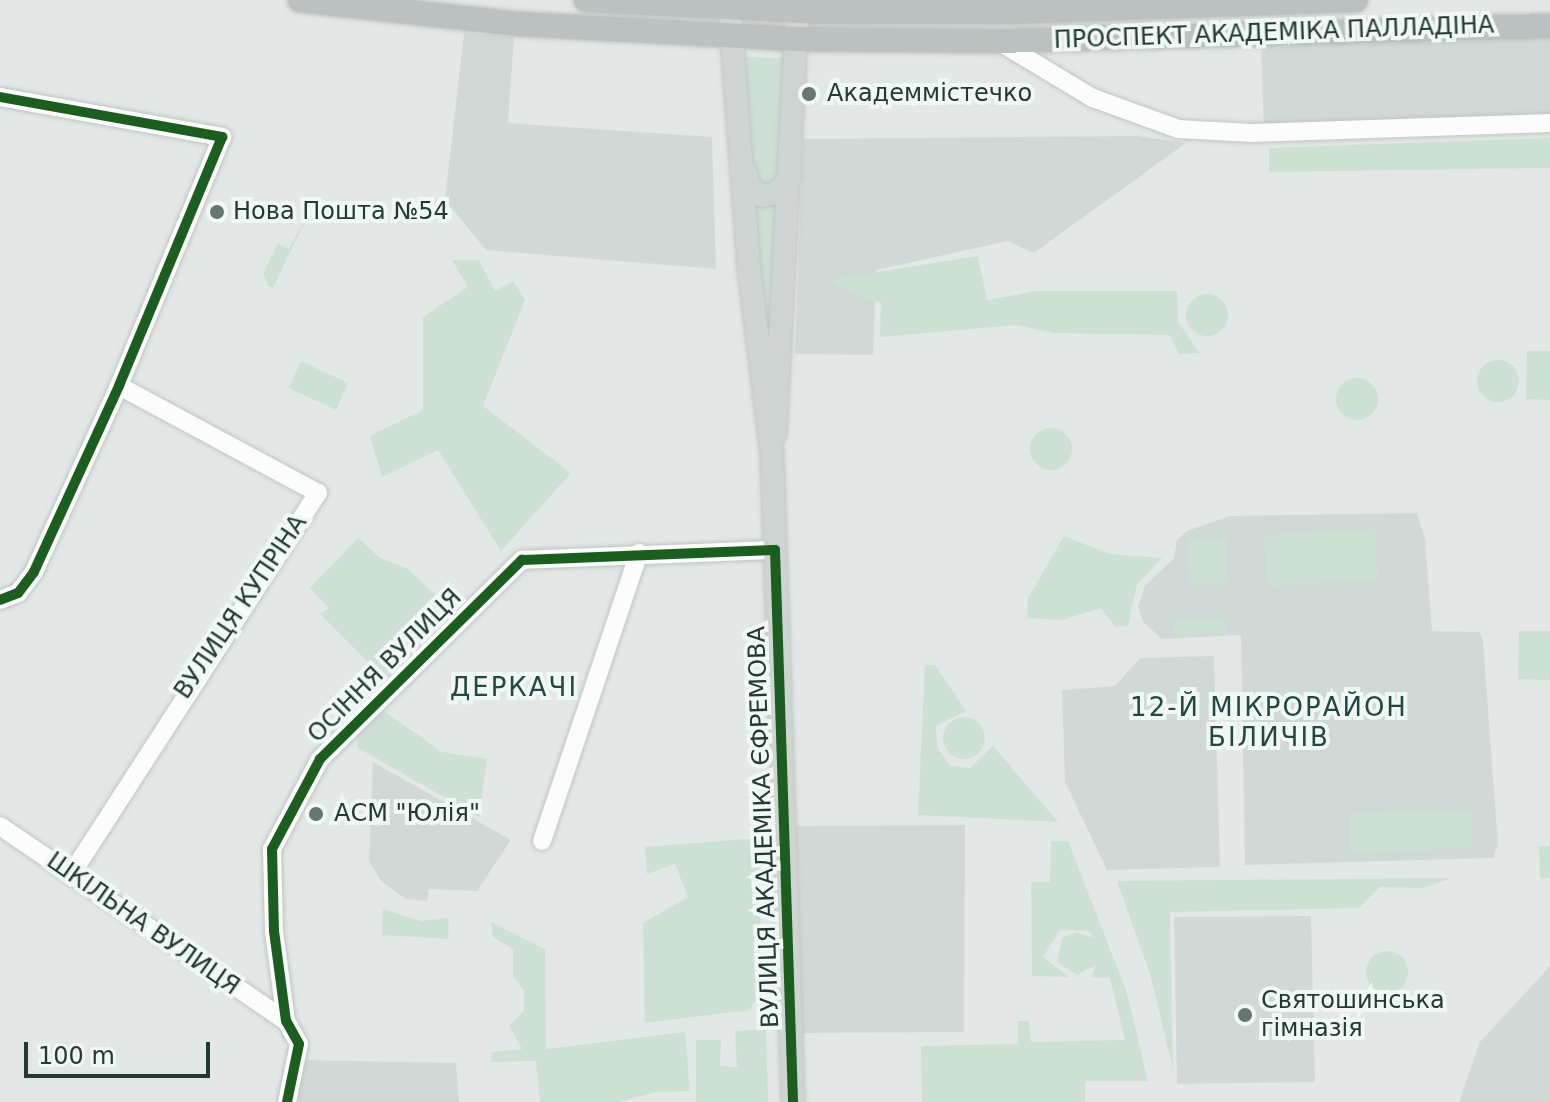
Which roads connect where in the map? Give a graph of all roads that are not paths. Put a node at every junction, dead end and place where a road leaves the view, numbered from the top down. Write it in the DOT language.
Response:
graph roads {
  1 [pos="300,0"];
  2 [pos="586,0"];
  3 [pos="1356,0"];
  4 [pos="729,4"];
  5 [pos="798,5"];
  6 [pos="1042,6"];
  7 [pos="1550,26"];
  8 [pos="731,38"];
  9 [pos="798,39"];
  10 [pos="998,41"];
  11 [pos="0,97"];
  12 [pos="1550,123"];
  13 [pos="741,157"];
  14 [pos="791,171"];
  15 [pos="119,386"];
  16 [pos="772,454"];
  17 [pos="775,550"];
  18 [pos="639,553"];
  19 [pos="0,600"];
  20 [pos="0,826"];
  21 [pos="542,841"];
  22 [pos="72,873"];
  23 [pos="286,1021"];
  24 [pos="287,1102"];
  25 [pos="793,1102"];
  1 -- 8 [label="highway, ПРОСПЕКТ АКАДЕМІКА ПАЛЛАДІНА"];
  2 -- 4 [label="highway, ПРОСПЕКТ АКАДЕМІКА ПАЛЛАДІНА"];
  3 -- 6 [label="highway, ПРОСПЕКТ АКАДЕМІКА ПАЛЛАДІНА"];
  4 -- 5 [label="highway, ПРОСПЕКТ АКАДЕМІКА ПАЛЛАДІНА"];
  4 -- 8 [label="main road, ВУЛИЦЯ АКАДЕМІКА ЄФРЕМОВА"];
  5 -- 6 [label="highway, ПРОСПЕКТ АКАДЕМІКА ПАЛЛАДІНА"];
  5 -- 9 [label="main road, ВУЛИЦЯ АКАДЕМІКА ЄФРЕМОВА"];
  7 -- 10 [label="highway, ПРОСПЕКТ АКАДЕМІКА ПАЛЛАДІНА"];
  8 -- 9 [label="highway, ПРОСПЕКТ АКАДЕМІКА ПАЛЛАДІНА"];
  8 -- 13 [label="main road, ВУЛИЦЯ АКАДЕМІКА ЄФРЕМОВА"];
  9 -- 10 [label="highway, ПРОСПЕКТ АКАДЕМІКА ПАЛЛАДІНА"];
  9 -- 14 [label="main road, ВУЛИЦЯ АКАДЕМІКА ЄФРЕМОВА"];
  10 -- 12 [label="street, ПРОСПЕКТ АКАДЕМІКА ПАЛЛАДІНА"];
  11 -- 15 [label="street"];
  13 -- 14 [label="main road"];
  13 -- 16 [label="main road, ВУЛИЦЯ АКАДЕМІКА ЄФРЕМОВА"];
  14 -- 16 [label="main road, ВУЛИЦЯ АКАДЕМІКА ЄФРЕМОВА"];
  15 -- 19 [label="street"];
  15 -- 22 [label="street, ВУЛИЦЯ КУПРІНА"];
  16 -- 17 [label="main road, ВУЛИЦЯ АКАДЕМІКА ЄФРЕМОВА"];
  17 -- 18 [label="street, ОСІННЯ ВУЛИЦЯ"];
  17 -- 25 [label="main road, ВУЛИЦЯ АКАДЕМІКА ЄФРЕМОВА"];
  18 -- 21 [label="street"];
  18 -- 23 [label="street, ОСІННЯ ВУЛИЦЯ"];
  20 -- 22 [label="street, ШКІЛЬНА ВУЛИЦЯ"];
  22 -- 23 [label="street, ШКІЛЬНА ВУЛИЦЯ"];
  23 -- 24 [label="street, ОСІННЯ ВУЛИЦЯ"];
}
